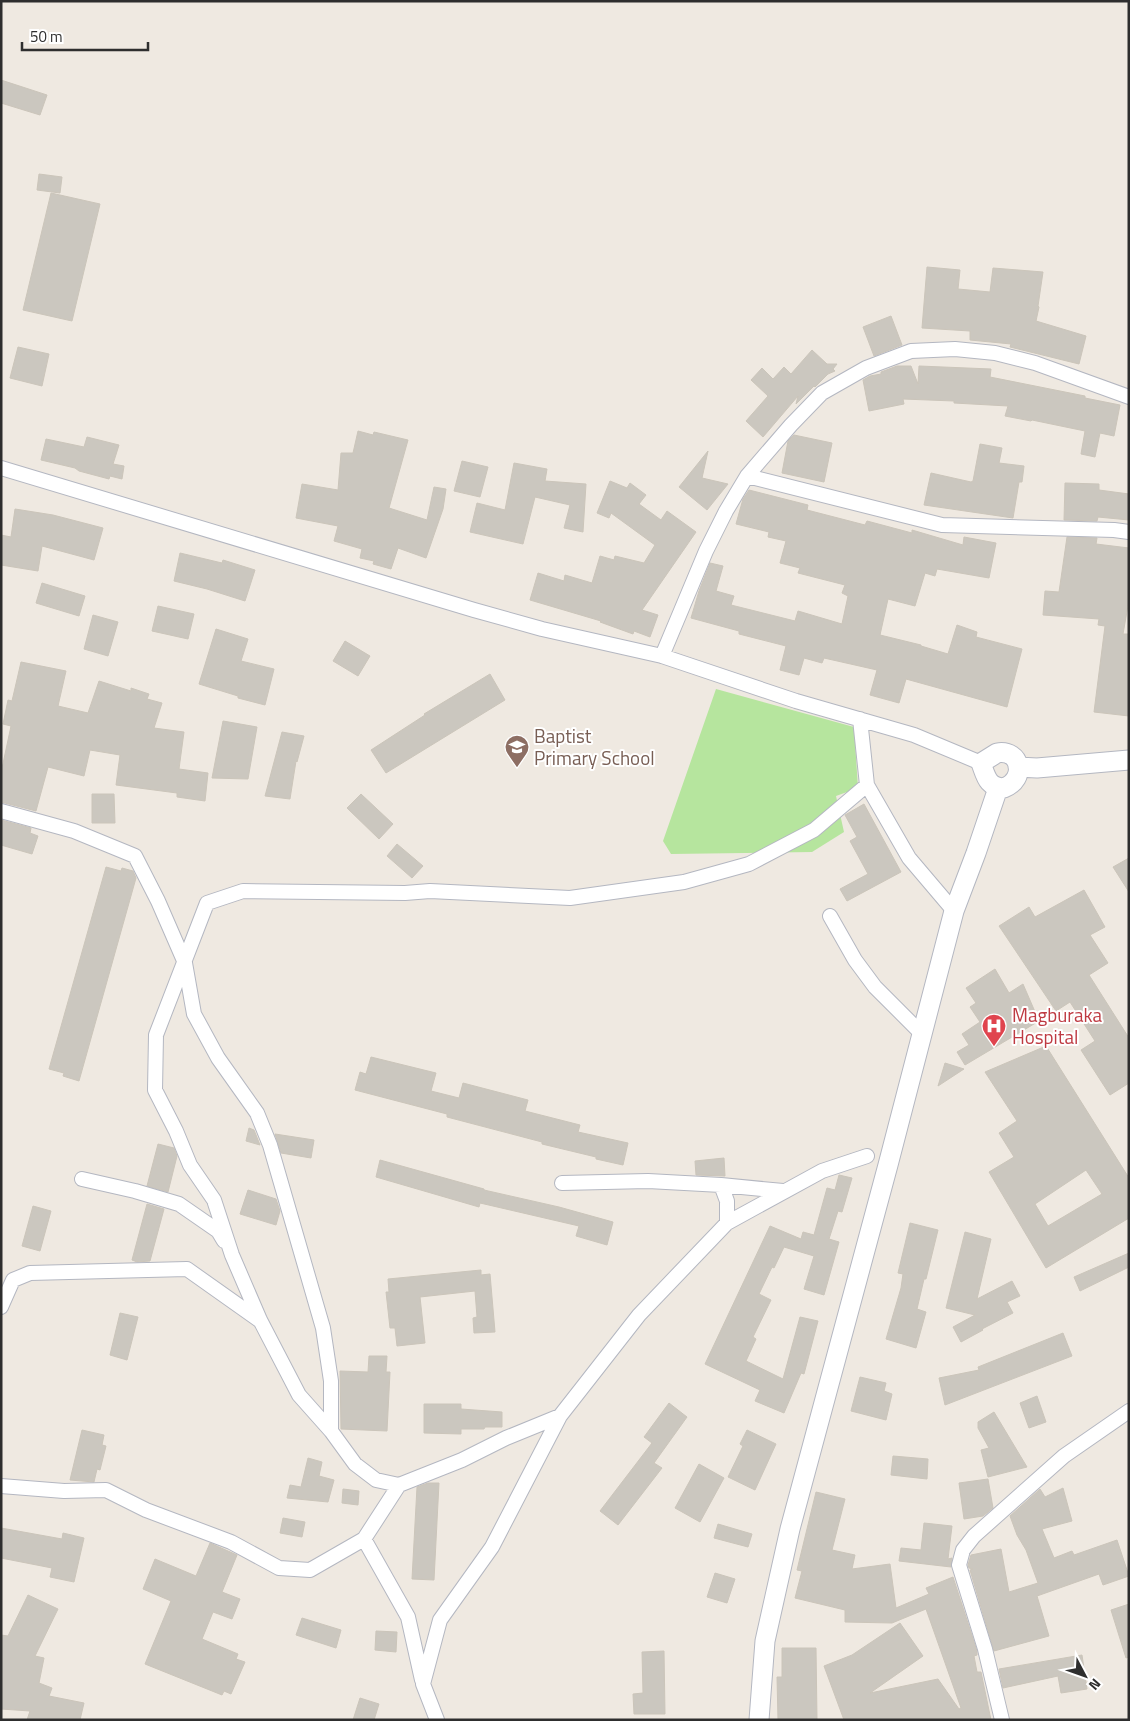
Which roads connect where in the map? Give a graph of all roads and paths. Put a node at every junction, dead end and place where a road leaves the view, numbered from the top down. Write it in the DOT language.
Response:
graph roads {
  1 [pos="1129,397"];
  2 [pos="1,468"];
  3 [pos="747,476"];
  4 [pos="1129,532"];
  5 [pos="662,656"];
  6 [pos="860,719"];
  7 [pos="1129,760"];
  8 [pos="981,763"];
  9 [pos="1018,766"];
  10 [pos="867,784"];
  11 [pos="998,788"];
  12 [pos="1,811"];
  13 [pos="954,910"];
  14 [pos="830,916"];
  15 [pos="185,963"];
  16 [pos="922,1034"];
  17 [pos="867,1156"];
  18 [pos="82,1179"];
  19 [pos="562,1183"];
  20 [pos="721,1185"];
  21 [pos="783,1191"];
  22 [pos="727,1222"];
  23 [pos="232,1255"];
  24 [pos="1,1307"];
  25 [pos="260,1320"];
  26 [pos="1129,1411"];
  27 [pos="560,1416"];
  28 [pos="331,1431"];
  29 [pos="399,1485"];
  30 [pos="1,1486"];
  31 [pos="364,1539"];
  32 [pos="423,1684"];
  33 [pos="437,1720"];
  34 [pos="759,1720"];
  35 [pos="1002,1720"];
  1 -- 3 [label="street"];
  2 -- 5 [label="street"];
  3 -- 4 [label="street"];
  3 -- 5 [label="street"];
  5 -- 6 [label="street"];
  6 -- 8 [label="street"];
  6 -- 10 [label="street"];
  7 -- 9 [label="street"];
  8 -- 9 [label="street"];
  8 -- 11 [label="street"];
  9 -- 11 [label="street"];
  10 -- 13 [label="street"];
  10 -- 15 [label="street"];
  11 -- 13 [label="street"];
  12 -- 15 [label="street"];
  13 -- 16 [label="street"];
  14 -- 16 [label="street"];
  15 -- 23 [label="street"];
  15 -- 28 [label="street"];
  16 -- 34 [label="street"];
  17 -- 21 [label="street"];
  18 -- 23 [label="street"];
  19 -- 20 [label="street"];
  20 -- 21 [label="street"];
  20 -- 22 [label="street"];
  21 -- 22 [label="street"];
  22 -- 27 [label="street"];
  23 -- 25 [label="street"];
  24 -- 25 [label="street"];
  25 -- 28 [label="street"];
  26 -- 35 [label="street"];
  27 -- 29 [label="street"];
  27 -- 32 [label="street"];
  28 -- 29 [label="street"];
  29 -- 31 [label="street"];
  30 -- 31 [label="street"];
  31 -- 32 [label="street"];
  32 -- 33 [label="street"];
}
